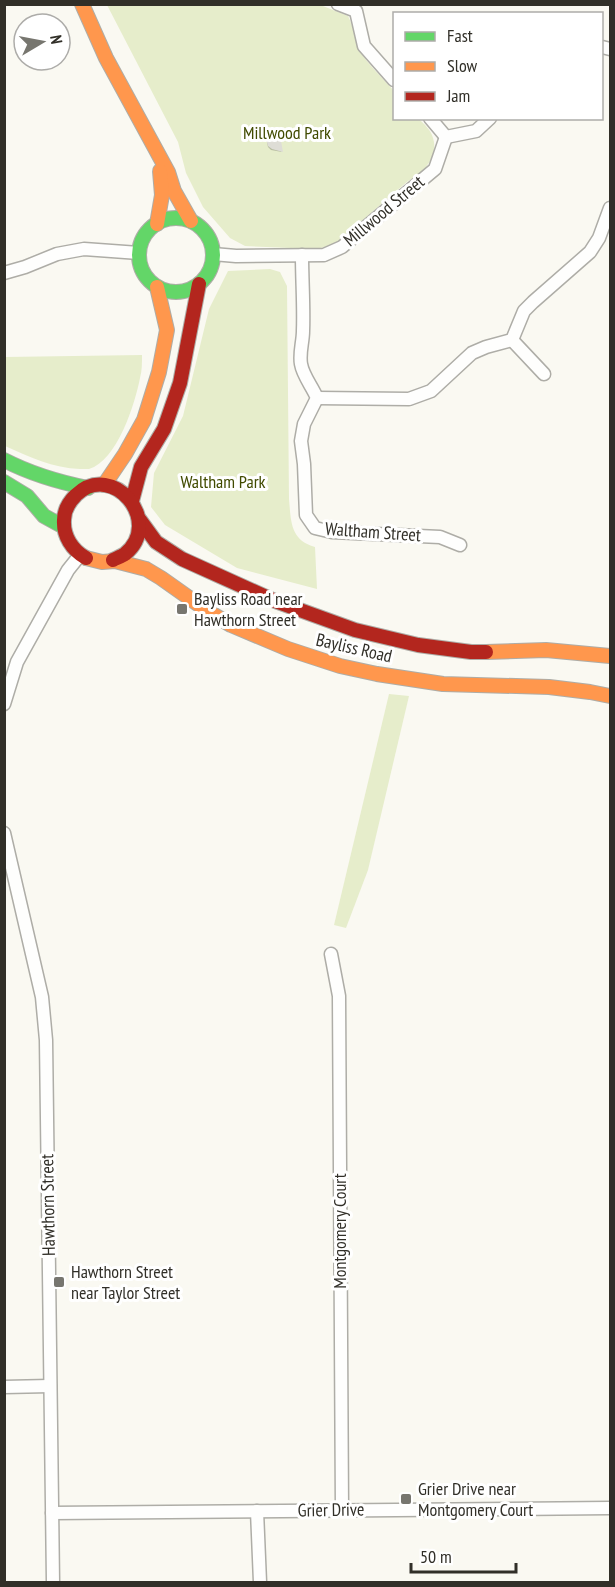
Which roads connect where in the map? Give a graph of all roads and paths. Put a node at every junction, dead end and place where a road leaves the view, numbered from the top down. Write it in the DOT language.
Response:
graph roads {
  1 [pos="82,4"];
  2 [pos="338,4"];
  3 [pos="360,8"];
  4 [pos="393,79"];
  5 [pos="432,120"];
  6 [pos="488,120"];
  7 [pos="446,137"];
  8 [pos="158,154"];
  9 [pos="610,208"];
  10 [pos="191,221"];
  11 [pos="156,224"];
  12 [pos="139,253"];
  13 [pos="213,254"];
  14 [pos="302,255"];
  15 [pos="4,273"];
  16 [pos="199,284"];
  17 [pos="157,287"];
  18 [pos="512,340"];
  19 [pos="544,374"];
  20 [pos="317,398"];
  21 [pos="4,460"];
  22 [pos="4,482"];
  23 [pos="104,485"];
  24 [pos="87,488"];
  25 [pos="132,501"];
  26 [pos="140,520"];
  27 [pos="64,527"];
  28 [pos="460,545"];
  29 [pos="80,555"];
  30 [pos="112,560"];
  31 [pos="610,656"];
  32 [pos="610,696"];
  33 [pos="4,704"];
  34 [pos="4,833"];
  35 [pos="331,954"];
  36 [pos="50,1386"];
  37 [pos="4,1387"];
  38 [pos="610,1508"];
  39 [pos="342,1510"];
  40 [pos="257,1511"];
  41 [pos="52,1513"];
  42 [pos="53,1582"];
  43 [pos="260,1582"];
  1 -- 8 [label="street"];
  2 -- 3 [label="street"];
  3 -- 4 [label="street"];
  5 -- 7 [label="street"];
  6 -- 7 [label="street"];
  7 -- 14 [label="street, Millwood Street"];
  8 -- 10 [label="street"];
  8 -- 11 [label="street"];
  9 -- 18 [label="street"];
  10 -- 11 [label="street"];
  10 -- 13 [label="street"];
  11 -- 12 [label="street"];
  12 -- 15 [label="street"];
  12 -- 17 [label="street"];
  13 -- 14 [label="street, Millwood Street"];
  13 -- 16 [label="street"];
  14 -- 20 [label="street"];
  16 -- 17 [label="street"];
  16 -- 25 [label="street"];
  17 -- 23 [label="street"];
  18 -- 19 [label="street"];
  18 -- 20 [label="street"];
  20 -- 28 [label="street, Waltham Street"];
  21 -- 24 [label="street"];
  22 -- 27 [label="street"];
  23 -- 24 [label="street"];
  23 -- 25 [label="street"];
  24 -- 27 [label="street"];
  25 -- 26 [label="street, Bayliss Road"];
  26 -- 30 [label="street"];
  26 -- 31 [label="street, Bayliss Road"];
  27 -- 29 [label="street"];
  29 -- 30 [label="street, Bayliss Road"];
  29 -- 33 [label="street"];
  30 -- 32 [label="street, Bayliss Road"];
  34 -- 36 [label="street, Hawthorn Street"];
  35 -- 39 [label="street, Montgomery Court"];
  36 -- 37 [label="street"];
  36 -- 41 [label="street, Hawthorn Street"];
  38 -- 39 [label="street, Grier Drive"];
  39 -- 40 [label="street, Grier Drive"];
  40 -- 41 [label="street, Grier Drive"];
  40 -- 43 [label="street"];
  41 -- 42 [label="street, Hawthorn Street"];
}
